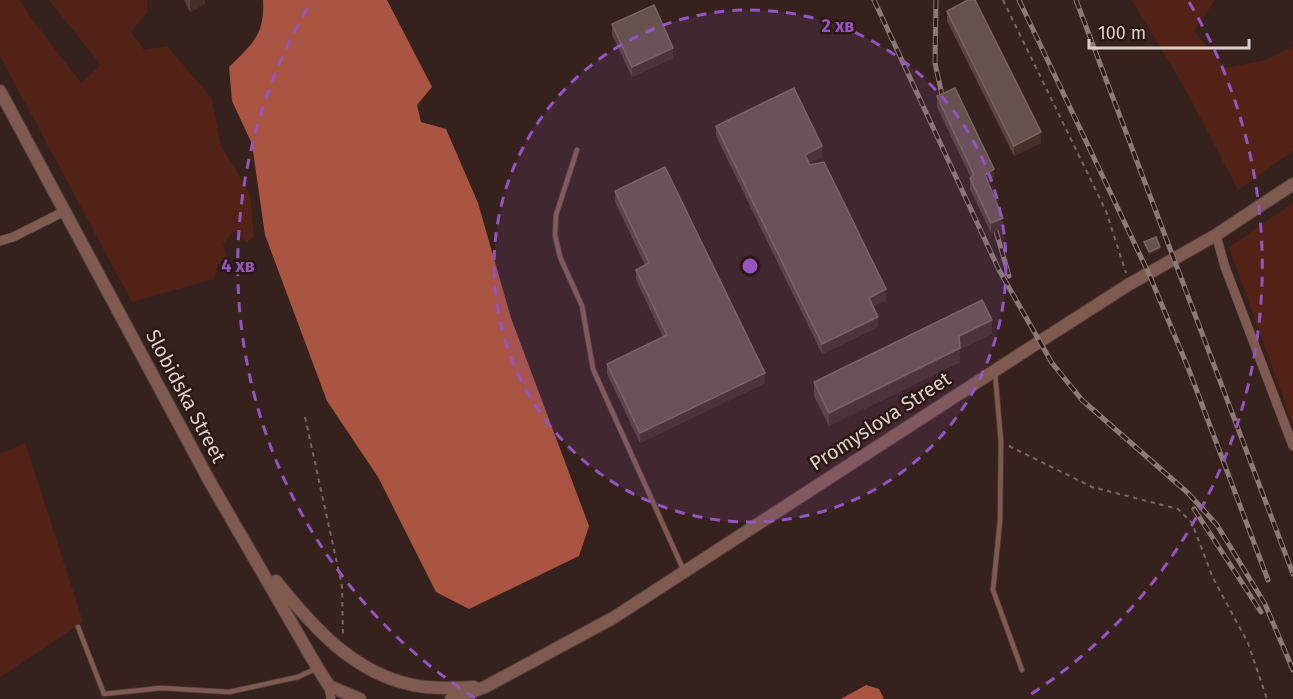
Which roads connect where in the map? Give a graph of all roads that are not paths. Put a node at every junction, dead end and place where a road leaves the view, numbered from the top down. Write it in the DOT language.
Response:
graph roads {
  1 [pos="0,91"];
  2 [pos="577,150"];
  3 [pos="1293,184"];
  4 [pos="65,211"];
  5 [pos="1216,235"];
  6 [pos="0,240"];
  7 [pos="995,370"];
  8 [pos="1293,446"];
  9 [pos="244,539"];
  10 [pos="684,571"];
  11 [pos="78,627"];
  12 [pos="318,667"];
  13 [pos="1022,670"];
  14 [pos="328,686"];
  15 [pos="485,687"];
  16 [pos="331,699"];
  17 [pos="360,699"];
  18 [pos="451,699"];
  19 [pos="470,699"];
  1 -- 4 [label="street, Slobidska Street"];
  2 -- 10 [label="lane"];
  3 -- 5 [label="street, Promyslova Street"];
  4 -- 6 [label="street"];
  4 -- 9 [label="street, Slobidska Street"];
  5 -- 7 [label="street, Promyslova Street"];
  5 -- 8 [label="street"];
  7 -- 10 [label="street, Promyslova Street"];
  7 -- 13 [label="lane"];
  9 -- 12 [label="street, Slobidska Street"];
  9 -- 15 [label="street"];
  10 -- 15 [label="street, Promyslova Street"];
  11 -- 12 [label="lane"];
  12 -- 14 [label="street, Slobidska Street"];
  14 -- 16 [label="street"];
  14 -- 17 [label="street"];
  15 -- 18 [label="street"];
  15 -- 19 [label="street"];
}
